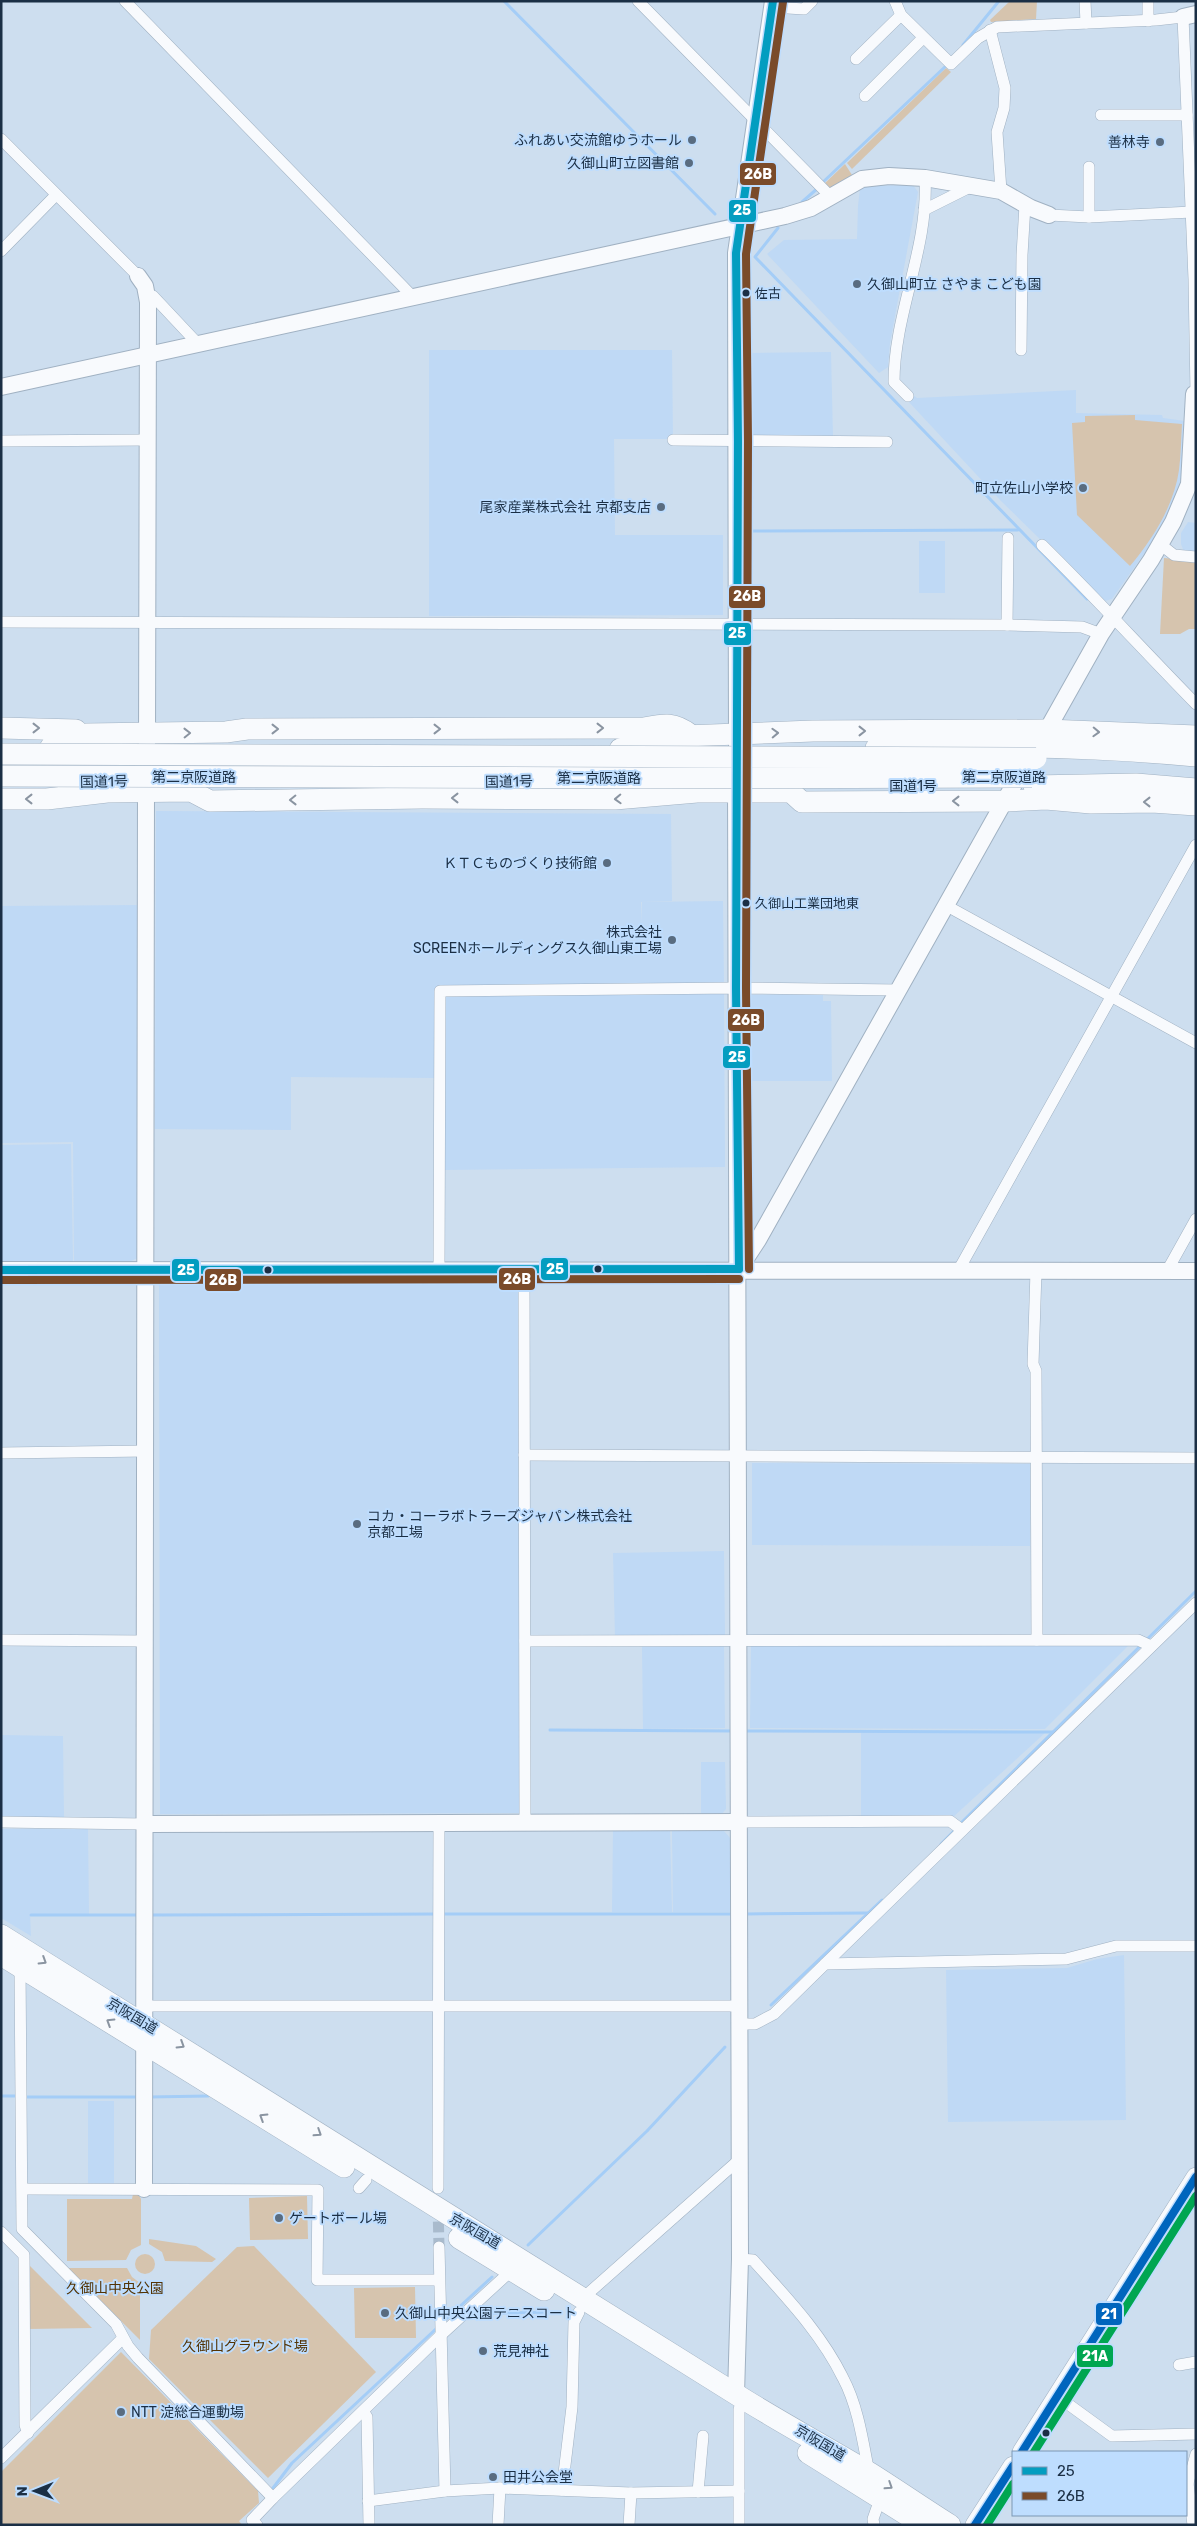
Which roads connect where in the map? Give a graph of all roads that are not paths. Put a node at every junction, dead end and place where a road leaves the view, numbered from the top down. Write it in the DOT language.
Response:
graph roads {
  1 [pos="125,1"];
  2 [pos="638,1"];
  3 [pos="812,1"];
  4 [pos="895,1"];
  5 [pos="1086,1"];
  6 [pos="1148,1"];
  7 [pos="772,4"];
  8 [pos="901,15"];
  9 [pos="1189,15"];
  10 [pos="1148,21"];
  11 [pos="1086,24"];
  12 [pos="990,30"];
  13 [pos="923,38"];
  14 [pos="856,59"];
  15 [pos="1190,88"];
  16 [pos="865,96"];
  17 [pos="1101,115"];
  18 [pos="1187,115"];
  19 [pos="757,123"];
  20 [pos="1,139"];
  21 [pos="1192,147"];
  22 [pos="1089,167"];
  23 [pos="925,178"];
  24 [pos="972,186"];
  25 [pos="1001,191"];
  26 [pos="56,195"];
  27 [pos="830,196"];
  28 [pos="1025,205"];
  29 [pos="924,210"];
  30 [pos="1192,212"];
  31 [pos="1048,215"];
  32 [pos="1089,217"];
  33 [pos="741,225"];
  34 [pos="1,251"];
  35 [pos="138,276"];
  36 [pos="1195,279"];
  37 [pos="153,296"];
  38 [pos="414,298"];
  39 [pos="199,345"];
  40 [pos="1021,350"];
  41 [pos="148,356"];
  42 [pos="1,388"];
  43 [pos="1195,393"];
  44 [pos="908,396"];
  45 [pos="147,440"];
  46 [pos="673,440"];
  47 [pos="738,440"];
  48 [pos="1,441"];
  49 [pos="888,442"];
  50 [pos="1008,538"];
  51 [pos="1160,544"];
  52 [pos="1042,545"];
  53 [pos="1196,557"];
  54 [pos="1113,615"];
  55 [pos="1,622"];
  56 [pos="146,622"];
  57 [pos="737,623"];
  58 [pos="1007,625"];
  59 [pos="1100,634"];
  60 [pos="1196,704"];
  61 [pos="1,728"];
  62 [pos="813,731"];
  63 [pos="226,732"];
  64 [pos="86,734"];
  65 [pos="1163,734"];
  66 [pos="691,735"];
  67 [pos="1196,736"];
  68 [pos="1041,739"];
  69 [pos="148,741"];
  70 [pos="737,742"];
  71 [pos="248,749"];
  72 [pos="620,749"];
  73 [pos="836,749"];
  74 [pos="1,750"];
  75 [pos="49,750"];
  76 [pos="1,754"];
  77 [pos="1193,758"];
  78 [pos="1,776"];
  79 [pos="634,780"];
  80 [pos="1,783"];
  81 [pos="38,783"];
  82 [pos="1196,783"];
  83 [pos="1136,784"];
  84 [pos="227,785"];
  85 [pos="147,786"];
  86 [pos="736,786"];
  87 [pos="840,786"];
  88 [pos="1196,789"];
  89 [pos="191,791"];
  90 [pos="790,792"];
  91 [pos="1009,794"];
  92 [pos="78,796"];
  93 [pos="660,797"];
  94 [pos="1,798"];
  95 [pos="1046,798"];
  96 [pos="1196,805"];
  97 [pos="1196,845"];
  98 [pos="947,906"];
  99 [pos="736,988"];
  100 [pos="898,990"];
  101 [pos="1111,996"];
  102 [pos="1196,1043"];
  103 [pos="1196,1219"];
  104 [pos="146,1269"];
  105 [pos="739,1269"];
  106 [pos="1,1270"];
  107 [pos="439,1270"];
  108 [pos="524,1270"];
  109 [pos="958,1270"];
  110 [pos="1036,1271"];
  111 [pos="1167,1271"];
  112 [pos="1196,1271"];
  113 [pos="146,1451"];
  114 [pos="1,1453"];
  115 [pos="524,1455"];
  116 [pos="739,1456"];
  117 [pos="1036,1458"];
  118 [pos="1196,1458"];
  119 [pos="1196,1603"];
  120 [pos="1,1640"];
  121 [pos="1037,1640"];
  122 [pos="146,1641"];
  123 [pos="525,1641"];
  124 [pos="740,1641"];
  125 [pos="1150,1646"];
  126 [pos="1,1822"];
  127 [pos="740,1822"];
  128 [pos="439,1823"];
  129 [pos="525,1823"];
  130 [pos="145,1824"];
  131 [pos="962,1830"];
  132 [pos="1,1935"];
  133 [pos="1196,1946"];
  134 [pos="1,1954"];
  135 [pos="824,1964"];
  136 [pos="20,1966"];
  137 [pos="439,2006"];
  138 [pos="740,2006"];
  139 [pos="145,2024"];
  140 [pos="740,2024"];
  141 [pos="740,2159"];
  142 [pos="1196,2177"];
  143 [pos="438,2188"];
  144 [pos="23,2189"];
  145 [pos="144,2189"];
  146 [pos="1,2232"];
  147 [pos="439,2247"];
  148 [pos="740,2259"];
  149 [pos="510,2262"];
  150 [pos="438,2280"];
  151 [pos="581,2305"];
  152 [pos="442,2334"];
  153 [pos="123,2338"];
  154 [pos="738,2354"];
  155 [pos="1196,2362"];
  156 [pos="1179,2365"];
  157 [pos="706,2374"];
  158 [pos="1057,2396"];
  159 [pos="737,2402"];
  160 [pos="364,2412"];
  161 [pos="28,2433"];
  162 [pos="1196,2434"];
  163 [pos="703,2436"];
  164 [pos="1023,2451"];
  165 [pos="1196,2454"];
  166 [pos="1,2458"];
  167 [pos="870,2473"];
  168 [pos="1011,2473"];
  169 [pos="1187,2483"];
  170 [pos="500,2488"];
  171 [pos="562,2490"];
  172 [pos="445,2491"];
  173 [pos="738,2491"];
  174 [pos="698,2492"];
  175 [pos="631,2493"];
  176 [pos="273,2498"];
  177 [pos="880,2499"];
  178 [pos="368,2501"];
  179 [pos="256,2525"];
  180 [pos="369,2525"];
  181 [pos="498,2525"];
  182 [pos="629,2525"];
  183 [pos="739,2525"];
  184 [pos="874,2525"];
  185 [pos="923,2525"];
  186 [pos="950,2525"];
  187 [pos="975,2525"];
  188 [pos="1194,2525"];
  1 -- 38 [label="street"];
  2 -- 19 [label="street"];
  3 -- 7 [label="street"];
  4 -- 8 [label="street"];
  5 -- 11 [label="street"];
  6 -- 10 [label="street"];
  7 -- 19 [label="street"];
  8 -- 13 [label="street"];
  8 -- 14 [label="street"];
  9 -- 10 [label="street"];
  9 -- 15 [label="street"];
  10 -- 11 [label="street"];
  11 -- 12 [label="street"];
  12 -- 13 [label="street"];
  12 -- 25 [label="street"];
  13 -- 16 [label="street"];
  15 -- 18 [label="street"];
  17 -- 18 [label="street"];
  18 -- 21 [label="street"];
  19 -- 27 [label="street"];
  19 -- 33 [label="street"];
  20 -- 26 [label="street"];
  21 -- 30 [label="street"];
  22 -- 32 [label="street"];
  23 -- 24 [label="street"];
  23 -- 27 [label="street"];
  23 -- 29 [label="street"];
  24 -- 25 [label="street"];
  24 -- 29 [label="street"];
  25 -- 28 [label="street"];
  26 -- 34 [label="street"];
  26 -- 35 [label="street"];
  27 -- 33 [label="street"];
  28 -- 31 [label="street"];
  28 -- 40 [label="street"];
  29 -- 44 [label="street"];
  30 -- 32 [label="street"];
  30 -- 36 [label="street"];
  31 -- 32 [label="street"];
  33 -- 38 [label="street"];
  33 -- 47 [label="street"];
  35 -- 41 [label="street"];
  36 -- 43 [label="street"];
  37 -- 39 [label="street"];
  38 -- 39 [label="street"];
  39 -- 41 [label="street"];
  41 -- 42 [label="street"];
  41 -- 45 [label="street"];
  43 -- 51 [label="street"];
  45 -- 48 [label="street"];
  45 -- 56 [label="street"];
  46 -- 47 [label="street"];
  47 -- 49 [label="street"];
  47 -- 57 [label="street"];
  50 -- 58 [label="street"];
  51 -- 53 [label="street"];
  51 -- 54 [label="street"];
  52 -- 54 [label="street"];
  54 -- 59 [label="street"];
  54 -- 60 [label="street"];
  55 -- 56 [label="street"];
  56 -- 57 [label="street"];
  56 -- 69 [label="street"];
  57 -- 58 [label="street"];
  57 -- 70 [label="street"];
  58 -- 59 [label="street"];
  59 -- 68 [label="street"];
  61 -- 64 [label="highway, one-way"];
  62 -- 68 [label="highway, one-way"];
  70 -- 62 [label="highway, one-way"];
  62 -- 73 [label="highway"];
  63 -- 66 [label="highway, one-way"];
  69 -- 63 [label="highway, one-way"];
  63 -- 71 [label="highway"];
  64 -- 69 [label="highway"];
  64 -- 75 [label="highway"];
  65 -- 67 [label="highway"];
  68 -- 65 [label="highway, one-way"];
  65 -- 77 [label="highway"];
  66 -- 70 [label="highway"];
  66 -- 72 [label="highway"];
  68 -- 73 [label="highway"];
  68 -- 77 [label="highway"];
  68 -- 91 [label="street"];
  69 -- 71 [label="highway"];
  69 -- 75 [label="highway"];
  69 -- 85 [label="street"];
  70 -- 72 [label="highway"];
  70 -- 73 [label="highway"];
  70 -- 86 [label="street"];
  71 -- 72 [label="highway"];
  74 -- 75 [label="highway"];
  76 -- 77 [label="highway, 第二京阪道路, bridge"];
  78 -- 82 [label="highway, 第二京阪道路, bridge"];
  79 -- 84 [label="highway, 国道1号"];
  79 -- 86 [label="highway, 国道1号"];
  79 -- 93 [label="highway"];
  80 -- 81 [label="highway, 国道1号"];
  81 -- 85 [label="highway, 国道1号"];
  81 -- 92 [label="highway"];
  83 -- 88 [label="highway, 国道1号"];
  83 -- 91 [label="highway, 国道1号"];
  83 -- 95 [label="highway"];
  84 -- 85 [label="highway, 国道1号"];
  84 -- 89 [label="highway"];
  85 -- 89 [label="highway"];
  85 -- 92 [label="highway"];
  85 -- 104 [label="street"];
  86 -- 87 [label="highway, 国道1号"];
  86 -- 90 [label="highway"];
  86 -- 93 [label="highway"];
  86 -- 99 [label="street"];
  87 -- 90 [label="highway"];
  87 -- 91 [label="highway, 国道1号"];
  93 -- 89 [label="highway, one-way"];
  91 -- 90 [label="highway, one-way"];
  91 -- 95 [label="highway"];
  91 -- 98 [label="street"];
  92 -- 94 [label="highway, one-way"];
  96 -- 95 [label="highway, one-way"];
  97 -- 101 [label="street"];
  98 -- 100 [label="street"];
  98 -- 101 [label="street"];
  99 -- 100 [label="street"];
  99 -- 105 [label="street"];
  99 -- 107 [label="street"];
  100 -- 105 [label="street"];
  101 -- 102 [label="street"];
  101 -- 109 [label="street"];
  103 -- 111 [label="street"];
  104 -- 106 [label="street"];
  104 -- 107 [label="street"];
  104 -- 113 [label="street"];
  105 -- 108 [label="street"];
  105 -- 109 [label="street"];
  105 -- 116 [label="street"];
  107 -- 108 [label="street"];
  108 -- 115 [label="street"];
  109 -- 110 [label="street"];
  110 -- 111 [label="street"];
  110 -- 117 [label="street"];
  111 -- 112 [label="street"];
  113 -- 114 [label="street"];
  113 -- 122 [label="street"];
  115 -- 116 [label="street"];
  115 -- 123 [label="street"];
  116 -- 117 [label="street"];
  116 -- 124 [label="street"];
  117 -- 118 [label="street"];
  117 -- 121 [label="street"];
  119 -- 125 [label="street"];
  120 -- 122 [label="street"];
  121 -- 124 [label="street"];
  121 -- 125 [label="street"];
  122 -- 130 [label="street"];
  123 -- 124 [label="street"];
  123 -- 129 [label="street"];
  124 -- 127 [label="street"];
  125 -- 131 [label="street"];
  126 -- 130 [label="street"];
  127 -- 129 [label="street"];
  127 -- 131 [label="street"];
  127 -- 138 [label="street"];
  128 -- 129 [label="street"];
  128 -- 130 [label="street"];
  128 -- 137 [label="street"];
  130 -- 139 [label="street"];
  131 -- 135 [label="street"];
  132 -- 139 [label="highway, 京阪国道, one-way"];
  133 -- 135 [label="street"];
  134 -- 136 [label="highway, 京阪国道"];
  135 -- 140 [label="street"];
  139 -- 136 [label="highway, 京阪国道, one-way"];
  136 -- 144 [label="street"];
  137 -- 138 [label="street"];
  137 -- 139 [label="street"];
  137 -- 143 [label="street"];
  138 -- 140 [label="street"];
  139 -- 145 [label="street"];
  139 -- 149 [label="highway, 京阪国道, one-way"];
  149 -- 139 [label="highway, 京阪国道, one-way"];
  140 -- 141 [label="street"];
  141 -- 148 [label="street"];
  141 -- 151 [label="street"];
  142 -- 158 [label="main road"];
  144 -- 145 [label="street"];
  144 -- 153 [label="street"];
  145 -- 150 [label="street"];
  146 -- 161 [label="street"];
  147 -- 150 [label="street"];
  148 -- 154 [label="street"];
  148 -- 167 [label="street"];
  149 -- 151 [label="highway, 京阪国道"];
  149 -- 152 [label="street"];
  150 -- 152 [label="street"];
  151 -- 157 [label="highway, 京阪国道"];
  151 -- 159 [label="highway, 京阪国道"];
  151 -- 171 [label="street"];
  152 -- 160 [label="street"];
  152 -- 172 [label="street"];
  153 -- 161 [label="street"];
  153 -- 176 [label="street"];
  154 -- 157 [label="street"];
  154 -- 159 [label="street"];
  155 -- 156 [label="street"];
  157 -- 159 [label="highway, 京阪国道"];
  158 -- 162 [label="street"];
  158 -- 164 [label="main road"];
  159 -- 167 [label="highway, 京阪国道"];
  159 -- 173 [label="street"];
  159 -- 177 [label="highway, 京阪国道"];
  160 -- 176 [label="street"];
  160 -- 178 [label="street"];
  161 -- 166 [label="street"];
  163 -- 174 [label="street"];
  165 -- 169 [label="street"];
  167 -- 186 [label="highway, 京阪国道, one-way"];
  168 -- 187 [label="main road"];
  169 -- 188 [label="street"];
  170 -- 171 [label="street"];
  170 -- 172 [label="street"];
  170 -- 181 [label="street"];
  171 -- 175 [label="street"];
  172 -- 178 [label="street"];
  173 -- 174 [label="street"];
  173 -- 183 [label="street"];
  174 -- 175 [label="street"];
  175 -- 182 [label="street"];
  176 -- 179 [label="street"];
  177 -- 184 [label="street"];
  177 -- 185 [label="highway, 京阪国道"];
  178 -- 180 [label="street"];
}
